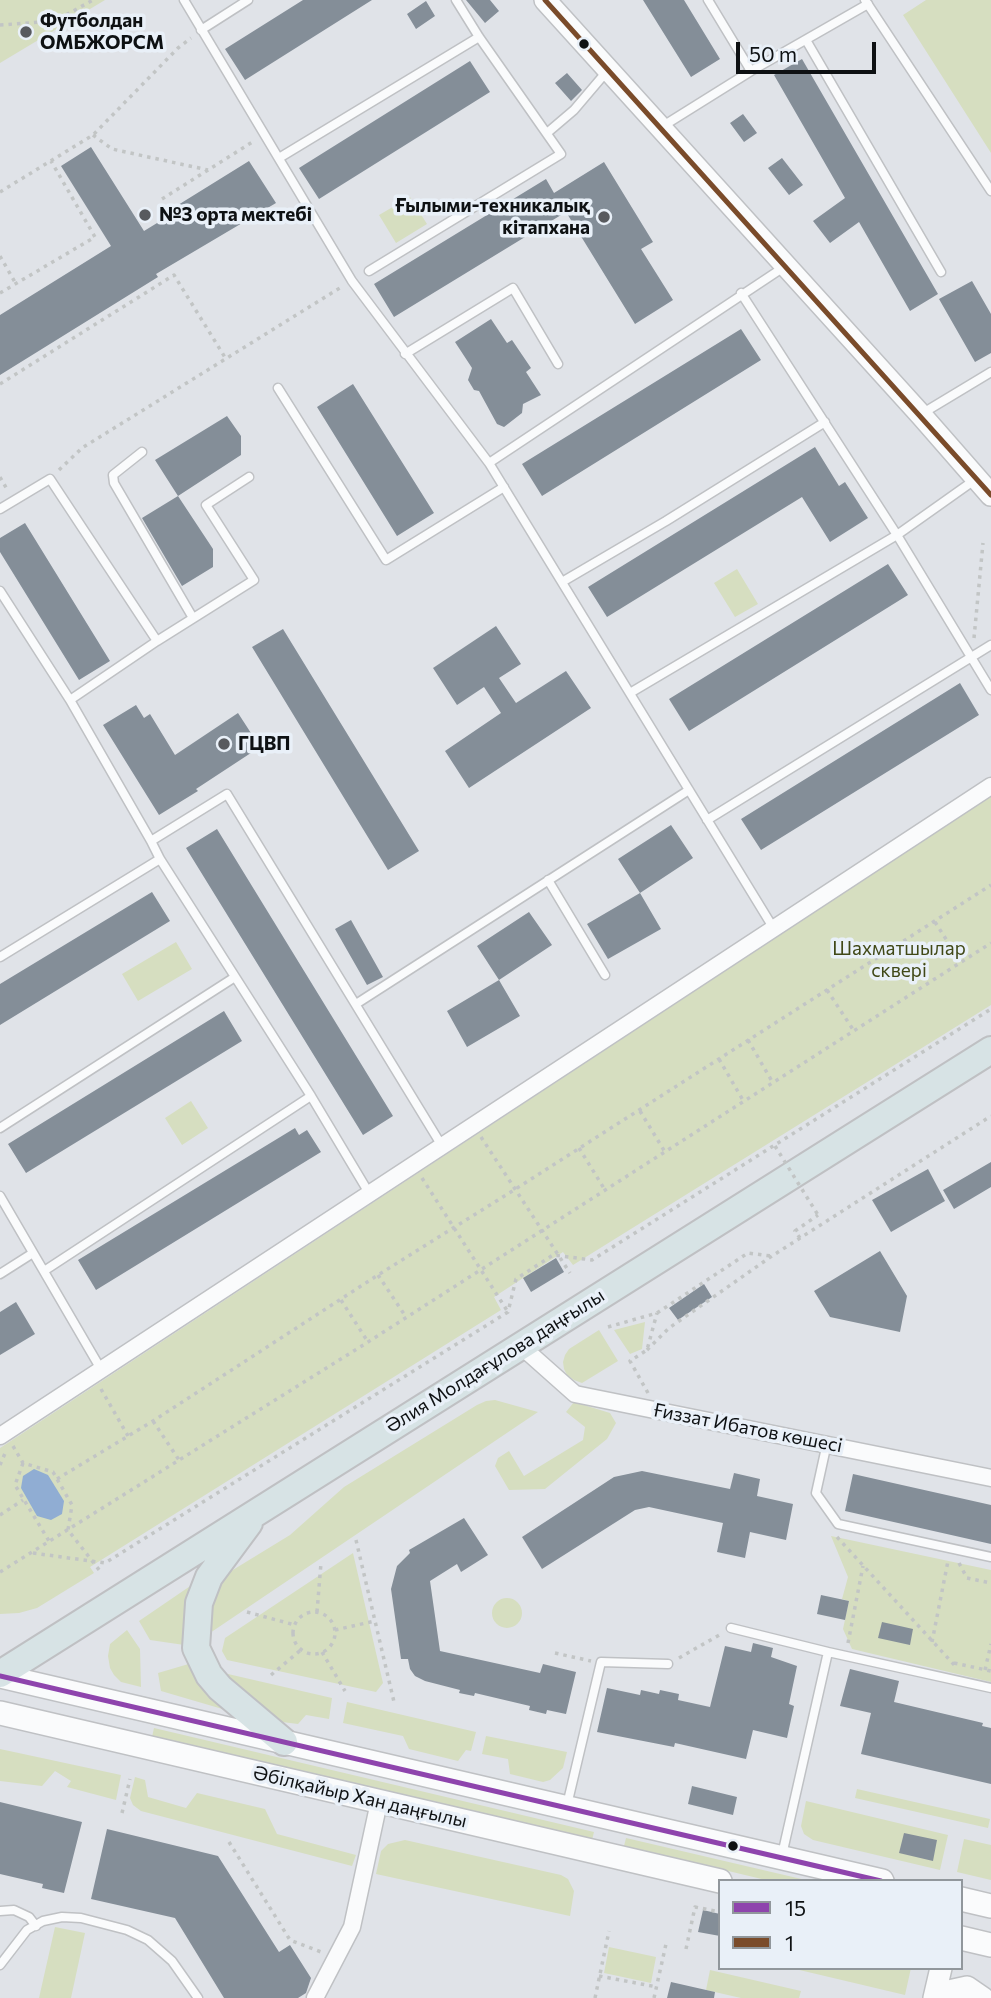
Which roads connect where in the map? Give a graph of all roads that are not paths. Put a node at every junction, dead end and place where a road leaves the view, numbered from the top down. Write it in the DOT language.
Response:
graph roads {
  1 [pos="184,0"];
  2 [pos="248,0"];
  3 [pos="456,0"];
  4 [pos="545,0"];
  5 [pos="708,0"];
  6 [pos="867,2"];
  7 [pos="201,30"];
  8 [pos="479,37"];
  9 [pos="806,40"];
  10 [pos="608,70"];
  11 [pos="751,71"];
  12 [pos="661,127"];
  13 [pos="547,132"];
  14 [pos="279,158"];
  15 [pos="991,191"];
  16 [pos="785,266"];
  17 [pos="369,271"];
  18 [pos="941,272"];
  19 [pos="741,293"];
  20 [pos="405,354"];
  21 [pos="558,364"];
  22 [pos="991,372"];
  23 [pos="278,388"];
  24 [pos="921,415"];
  25 [pos="825,422"];
  26 [pos="142,452"];
  27 [pos="489,463"];
  28 [pos="249,477"];
  29 [pos="976,479"];
  30 [pos="504,487"];
  31 [pos="991,495"];
  32 [pos="0,509"];
  33 [pos="897,535"];
  34 [pos="562,582"];
  35 [pos="0,591"];
  36 [pos="193,618"];
  37 [pos="157,641"];
  38 [pos="991,645"];
  39 [pos="972,657"];
  40 [pos="991,690"];
  41 [pos="629,693"];
  42 [pos="70,700"];
  43 [pos="991,786"];
  44 [pos="689,790"];
  45 [pos="708,820"];
  46 [pos="151,841"];
  47 [pos="159,859"];
  48 [pos="548,880"];
  49 [pos="774,929"];
  50 [pos="0,957"];
  51 [pos="605,975"];
  52 [pos="235,977"];
  53 [pos="356,1004"];
  54 [pos="991,1050"];
  55 [pos="311,1096"];
  56 [pos="0,1128"];
  57 [pos="442,1146"];
  58 [pos="369,1193"];
  59 [pos="0,1196"];
  60 [pos="33,1253"];
  61 [pos="44,1271"];
  62 [pos="0,1274"];
  63 [pos="521,1346"];
  64 [pos="98,1374"];
  65 [pos="2,1435"];
  66 [pos="827,1443"];
  67 [pos="991,1478"];
  68 [pos="260,1509"];
  69 [pos="991,1558"];
  70 [pos="731,1628"];
  71 [pos="828,1652"];
  72 [pos="668,1664"];
  73 [pos="0,1675"];
  74 [pos="991,1688"];
  75 [pos="0,1713"];
  76 [pos="284,1742"];
  77 [pos="379,1802"];
  78 [pos="566,1808"];
  79 [pos="607,1816"];
  80 [pos="596,1852"];
  81 [pos="781,1857"];
  82 [pos="874,1879"];
  83 [pos="718,1881"];
  84 [pos="963,1899"];
  85 [pos="991,1906"];
  86 [pos="0,1911"];
  87 [pos="36,1926"];
  88 [pos="963,1938"];
  89 [pos="991,1945"];
  90 [pos="0,1965"];
  91 [pos="940,1970"];
  92 [pos="934,1996"];
  93 [pos="198,1998"];
  94 [pos="315,1998"];
  95 [pos="983,1998"];
  1 -- 7 [label="lane"];
  2 -- 7 [label="lane"];
  3 -- 8 [label="lane"];
  4 -- 10 [label="street"];
  5 -- 11 [label="lane"];
  6 -- 9 [label="lane"];
  6 -- 15 [label="lane"];
  7 -- 14 [label="lane"];
  8 -- 13 [label="lane"];
  8 -- 14 [label="lane"];
  9 -- 11 [label="lane"];
  9 -- 18 [label="lane"];
  10 -- 12 [label="street"];
  10 -- 13 [label="lane"];
  11 -- 12 [label="lane"];
  12 -- 16 [label="street"];
  13 -- 17 [label="lane"];
  14 -- 20 [label="lane"];
  16 -- 19 [label="lane"];
  16 -- 24 [label="street"];
  19 -- 25 [label="lane"];
  19 -- 27 [label="lane"];
  20 -- 21 [label="lane"];
  20 -- 27 [label="lane"];
  22 -- 24 [label="lane"];
  23 -- 30 [label="lane"];
  24 -- 29 [label="street"];
  25 -- 33 [label="lane"];
  25 -- 34 [label="lane"];
  26 -- 36 [label="lane"];
  27 -- 30 [label="lane"];
  28 -- 36 [label="lane"];
  29 -- 31 [label="street"];
  29 -- 33 [label="lane"];
  30 -- 34 [label="lane"];
  32 -- 37 [label="lane"];
  33 -- 39 [label="lane"];
  33 -- 41 [label="lane"];
  34 -- 41 [label="lane"];
  35 -- 42 [label="lane"];
  36 -- 37 [label="lane"];
  37 -- 42 [label="lane"];
  38 -- 39 [label="lane"];
  39 -- 40 [label="lane"];
  39 -- 45 [label="lane"];
  41 -- 44 [label="lane"];
  42 -- 46 [label="lane"];
  43 -- 49 [label="street"];
  44 -- 45 [label="lane"];
  44 -- 48 [label="lane"];
  45 -- 49 [label="lane"];
  46 -- 47 [label="lane"];
  46 -- 53 [label="lane"];
  47 -- 50 [label="lane"];
  47 -- 52 [label="lane"];
  48 -- 51 [label="lane"];
  48 -- 53 [label="lane"];
  49 -- 57 [label="street"];
  52 -- 55 [label="lane"];
  52 -- 56 [label="lane"];
  53 -- 57 [label="lane"];
  54 -- 63 [label="main road, Әлия Молдағұлова даңғылы"];
  55 -- 58 [label="lane"];
  55 -- 61 [label="lane"];
  57 -- 58 [label="street"];
  58 -- 64 [label="street"];
  59 -- 60 [label="lane"];
  60 -- 61 [label="lane"];
  60 -- 62 [label="lane"];
  61 -- 64 [label="lane"];
  63 -- 66 [label="street, Ғиззат Ибатов көшесі"];
  63 -- 68 [label="main road, Әлия Молдағұлова даңғылы"];
  64 -- 65 [label="street"];
  66 -- 67 [label="street, Ғиззат Ибатов көшесі"];
  66 -- 69 [label="lane"];
  68 -- 73 [label="main road, Әлия Молдағұлова даңғылы"];
  68 -- 76 [label="main road"];
  70 -- 71 [label="lane"];
  71 -- 74 [label="lane"];
  71 -- 81 [label="lane"];
  72 -- 78 [label="lane"];
  73 -- 76 [label="main road, Әбілқайыр Хан даңғылы"];
  75 -- 77 [label="main road, Әбілқайыр Хан даңғылы"];
  76 -- 78 [label="main road, Әбілқайыр Хан даңғылы"];
  77 -- 80 [label="main road, Әбілқайыр Хан даңғылы"];
  77 -- 94 [label="street"];
  78 -- 79 [label="main road, Әбілқайыр Хан даңғылы"];
  79 -- 80 [label="main road"];
  79 -- 81 [label="main road, Әбілқайыр Хан даңғылы"];
  80 -- 83 [label="main road, Әбілқайыр Хан даңғылы"];
  81 -- 82 [label="main road, Әбілқайыр Хан даңғылы"];
  84 -- 85 [label="main road"];
  86 -- 87 [label="lane"];
  87 -- 90 [label="lane"];
  87 -- 93 [label="lane"];
  88 -- 89 [label="main road"];
  91 -- 92 [label="street"];
  92 -- 95 [label="street"];
}
